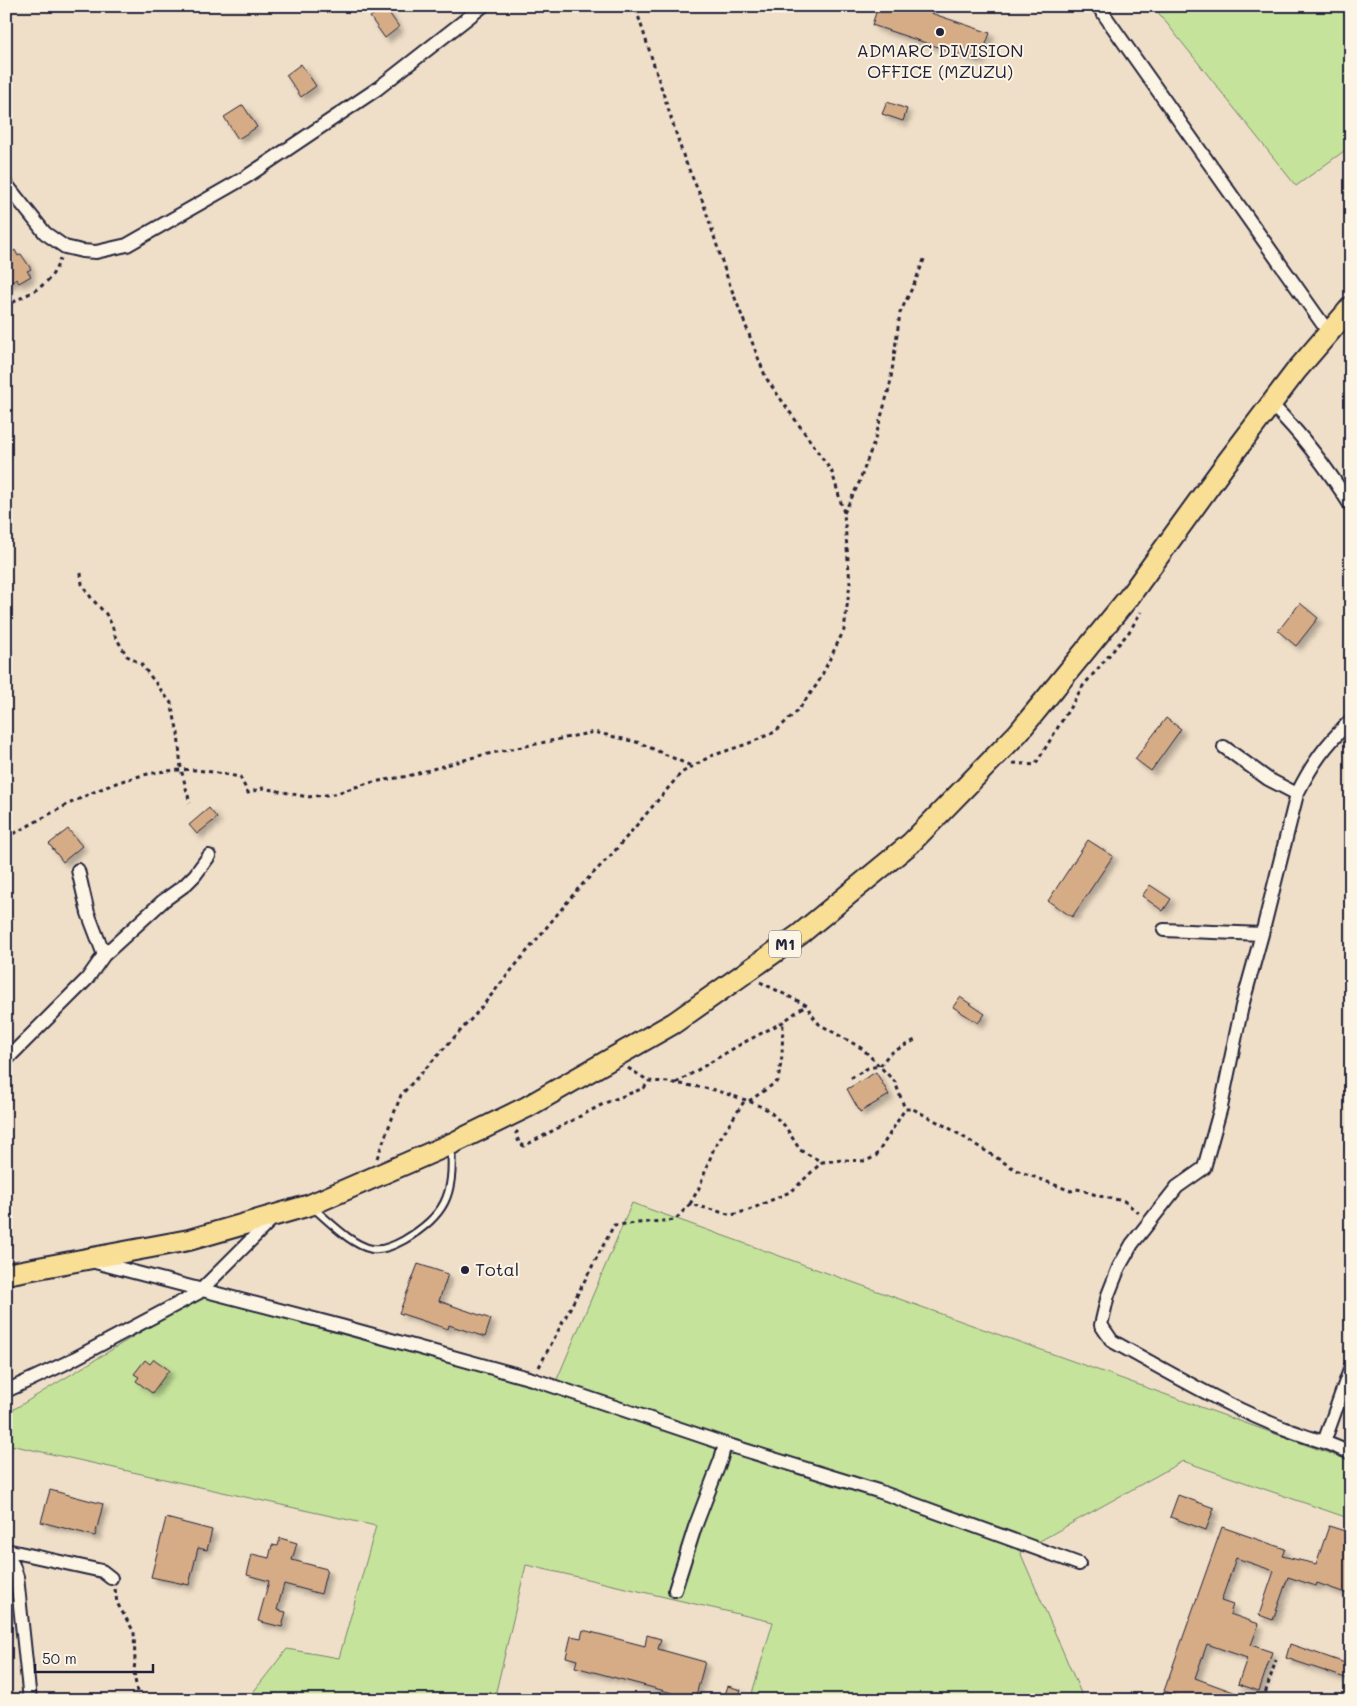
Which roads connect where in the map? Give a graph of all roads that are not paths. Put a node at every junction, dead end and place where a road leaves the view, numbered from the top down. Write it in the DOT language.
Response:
graph roads {
  1 [pos="483,6"];
  2 [pos="1098,6"];
  3 [pos="6,184"];
  4 [pos="1351,307"];
  5 [pos="1329,333"];
  6 [pos="1272,405"];
  7 [pos="1351,506"];
  8 [pos="1351,720"];
  9 [pos="1224,747"];
  10 [pos="1296,794"];
  11 [pos="209,856"];
  12 [pos="78,870"];
  13 [pos="1164,930"];
  14 [pos="1262,934"];
  15 [pos="104,955"];
  16 [pos="6,1060"];
  17 [pos="451,1144"];
  18 [pos="310,1205"];
  19 [pos="278,1214"];
  20 [pos="81,1259"];
  21 [pos="6,1274"];
  22 [pos="201,1290"];
  23 [pos="1351,1367"];
  24 [pos="6,1391"];
  25 [pos="1324,1442"];
  26 [pos="725,1444"];
  27 [pos="1351,1453"];
  28 [pos="6,1552"];
  29 [pos="1079,1564"];
  30 [pos="111,1578"];
  31 [pos="675,1590"];
  32 [pos="30,1700"];
  1 -- 3 [label="street"];
  2 -- 5 [label="street"];
  4 -- 5 [label="highway, M1"];
  5 -- 6 [label="highway, M1"];
  6 -- 7 [label="street"];
  6 -- 17 [label="highway, M1"];
  8 -- 10 [label="street"];
  9 -- 10 [label="street"];
  10 -- 14 [label="street"];
  11 -- 15 [label="street"];
  12 -- 15 [label="street"];
  13 -- 14 [label="street"];
  14 -- 25 [label="street"];
  15 -- 16 [label="street"];
  17 -- 18 [label="highway, M1"];
  17 -- 18 [label="lane"];
  18 -- 19 [label="highway, M1"];
  19 -- 20 [label="highway, M1"];
  19 -- 22 [label="street"];
  20 -- 21 [label="highway, M1"];
  20 -- 22 [label="street"];
  22 -- 24 [label="street"];
  22 -- 26 [label="street"];
  23 -- 25 [label="street"];
  25 -- 27 [label="street"];
  26 -- 29 [label="street"];
  26 -- 31 [label="street"];
  28 -- 30 [label="street"];
  28 -- 32 [label="street"];
}
